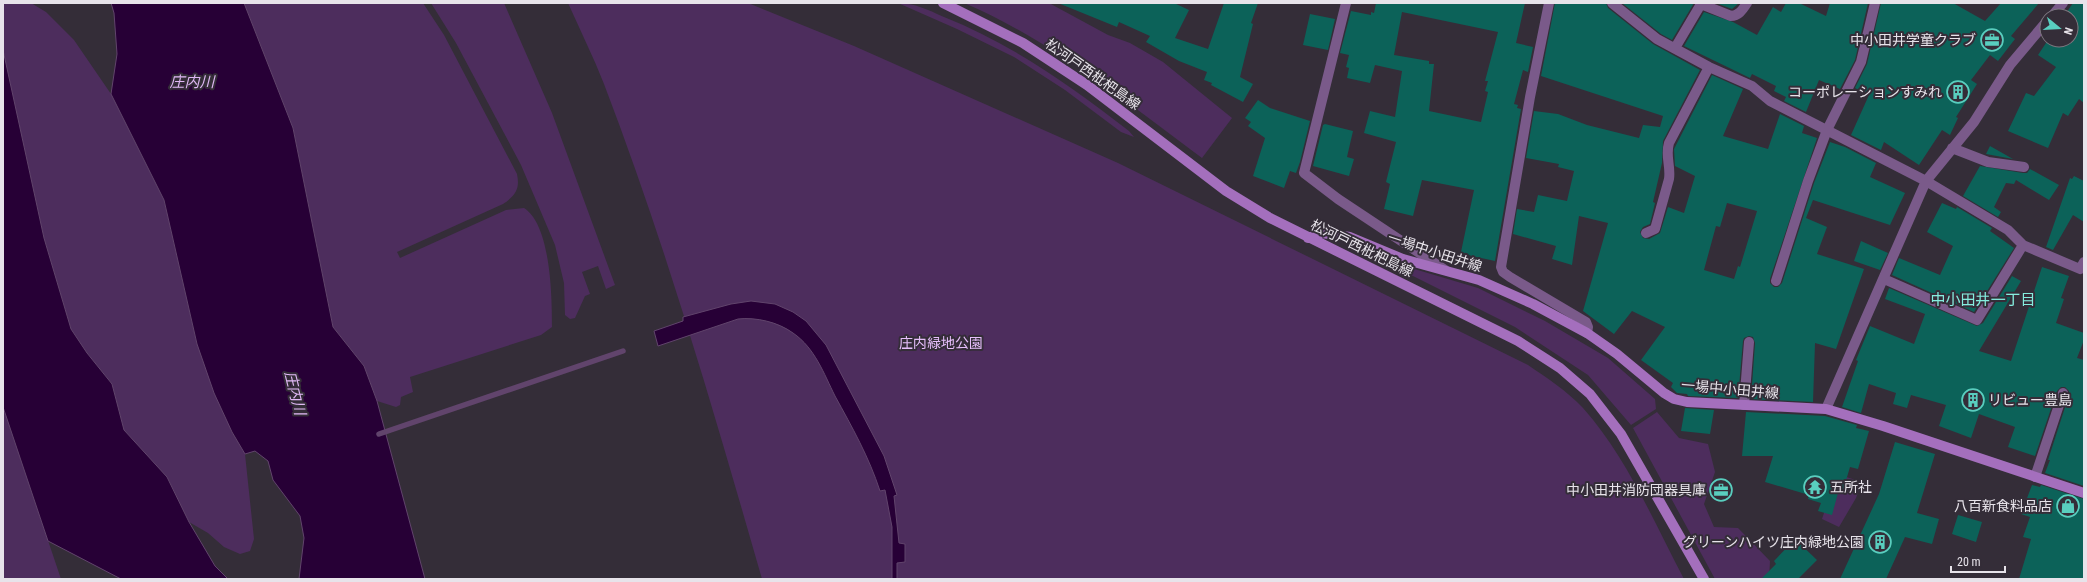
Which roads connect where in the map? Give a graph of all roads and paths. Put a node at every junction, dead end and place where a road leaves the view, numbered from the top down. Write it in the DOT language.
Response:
graph roads {
  1 [pos="943,3"];
  2 [pos="1346,3"];
  3 [pos="1549,3"];
  4 [pos="1612,3"];
  5 [pos="1747,3"];
  6 [pos="1875,3"];
  7 [pos="2039,31"];
  8 [pos="1675,48"];
  9 [pos="1709,67"];
  10 [pos="1827,130"];
  11 [pos="1952,148"];
  12 [pos="2024,167"];
  13 [pos="1926,181"];
  14 [pos="1646,233"];
  15 [pos="1308,238"];
  16 [pos="2023,245"];
  17 [pos="2084,262"];
  18 [pos="1446,271"];
  19 [pos="1884,279"];
  20 [pos="1776,280"];
  21 [pos="1587,333"];
  22 [pos="1749,342"];
  23 [pos="2063,393"];
  24 [pos="1744,405"];
  25 [pos="1826,409"];
  26 [pos="2035,477"];
  27 [pos="2084,493"];
  28 [pos="1704,579"];
  1 -- 15 [label="main road, 松河戸西枇杷島線"];
  2 -- 18 [label="street"];
  3 -- 21 [label="street"];
  4 -- 8 [label="street"];
  5 -- 8 [label="street"];
  6 -- 10 [label="street"];
  7 -- 11 [label="street"];
  8 -- 9 [label="street"];
  9 -- 10 [label="street"];
  9 -- 14 [label="street"];
  10 -- 13 [label="street"];
  10 -- 20 [label="street"];
  11 -- 12 [label="street"];
  11 -- 13 [label="street"];
  13 -- 16 [label="street"];
  13 -- 19 [label="street"];
  15 -- 18 [label="main road, 一場中小田井線"];
  15 -- 28 [label="main road, 松河戸西枇杷島線"];
  16 -- 17 [label="street"];
  16 -- 19 [label="street"];
  18 -- 21 [label="main road, 一場中小田井線"];
  19 -- 25 [label="street"];
  21 -- 24 [label="main road, 一場中小田井線"];
  22 -- 24 [label="street"];
  23 -- 26 [label="street"];
  24 -- 25 [label="main road, 一場中小田井線"];
  25 -- 26 [label="main road, 一場中小田井線"];
  26 -- 27 [label="main road, 一場中小田井線"];
}
